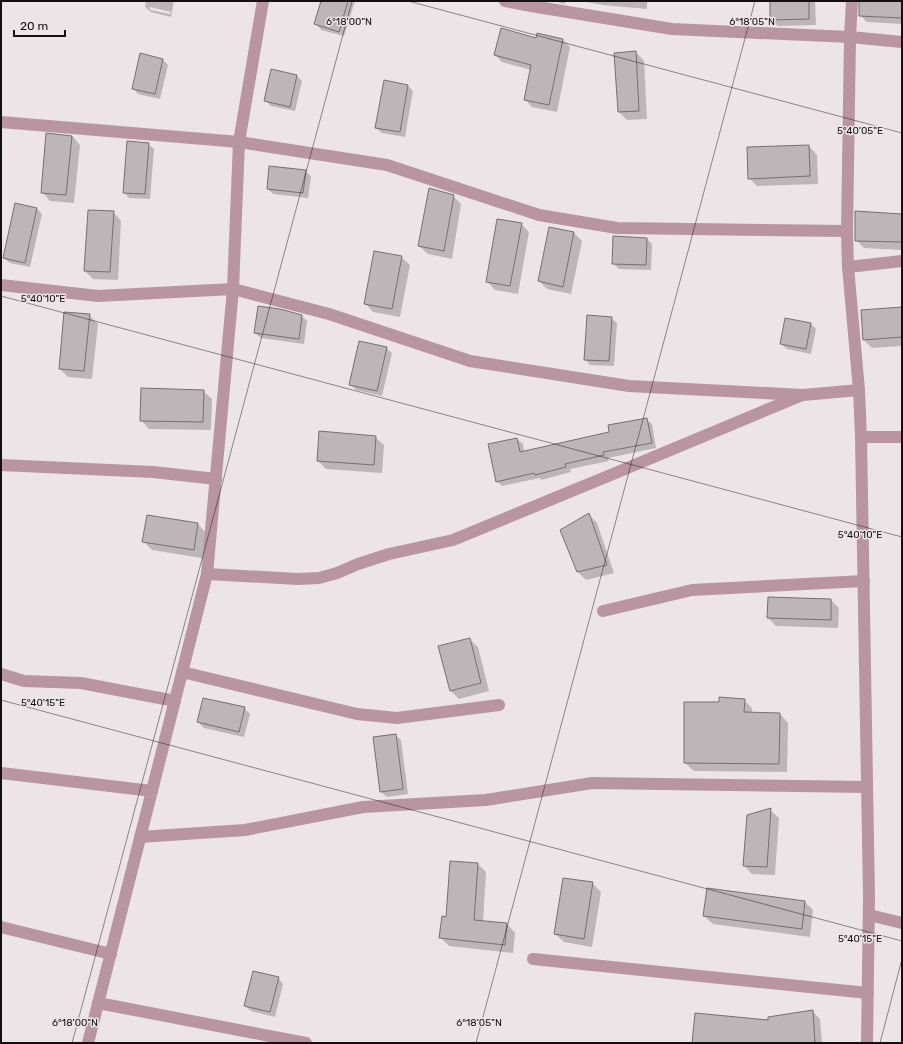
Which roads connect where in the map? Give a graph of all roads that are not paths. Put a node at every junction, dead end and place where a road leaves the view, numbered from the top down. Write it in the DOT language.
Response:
graph roads {
  1 [pos="263,1"];
  2 [pos="505,1"];
  3 [pos="852,1"];
  4 [pos="850,37"];
  5 [pos="902,42"];
  6 [pos="1,122"];
  7 [pos="239,142"];
  8 [pos="847,231"];
  9 [pos="902,261"];
  10 [pos="848,267"];
  11 [pos="1,285"];
  12 [pos="234,288"];
  13 [pos="859,390"];
  14 [pos="803,395"];
  15 [pos="902,437"];
  16 [pos="861,438"];
  17 [pos="1,465"];
  18 [pos="216,479"];
  19 [pos="207,574"];
  20 [pos="864,581"];
  21 [pos="603,611"];
  22 [pos="182,672"];
  23 [pos="1,674"];
  24 [pos="175,701"];
  25 [pos="499,706"];
  26 [pos="1,773"];
  27 [pos="867,787"];
  28 [pos="152,791"];
  29 [pos="140,837"];
  30 [pos="869,915"];
  31 [pos="902,923"];
  32 [pos="1,927"];
  33 [pos="111,954"];
  34 [pos="533,959"];
  35 [pos="868,993"];
  36 [pos="98,1003"];
  37 [pos="88,1043"];
  38 [pos="306,1043"];
  39 [pos="867,1043"];
  1 -- 7 [label="street"];
  2 -- 4 [label="street"];
  3 -- 4 [label="street"];
  4 -- 5 [label="street"];
  4 -- 8 [label="street"];
  6 -- 7 [label="street"];
  7 -- 8 [label="street"];
  7 -- 12 [label="street"];
  8 -- 10 [label="street"];
  9 -- 10 [label="street"];
  10 -- 13 [label="street"];
  11 -- 12 [label="street"];
  12 -- 14 [label="street"];
  12 -- 18 [label="street"];
  13 -- 14 [label="street"];
  13 -- 16 [label="street"];
  14 -- 19 [label="street"];
  15 -- 16 [label="street"];
  16 -- 20 [label="street"];
  17 -- 18 [label="street"];
  18 -- 19 [label="street"];
  19 -- 22 [label="street"];
  20 -- 21 [label="street"];
  20 -- 27 [label="street"];
  22 -- 24 [label="street"];
  22 -- 25 [label="street"];
  23 -- 24 [label="street"];
  24 -- 28 [label="street"];
  26 -- 28 [label="street"];
  27 -- 29 [label="street"];
  27 -- 30 [label="street"];
  28 -- 29 [label="street"];
  29 -- 33 [label="street"];
  30 -- 31 [label="street"];
  30 -- 35 [label="street"];
  32 -- 33 [label="street"];
  33 -- 36 [label="street"];
  34 -- 35 [label="street"];
  35 -- 39 [label="street"];
  36 -- 37 [label="street"];
  36 -- 38 [label="street"];
}
